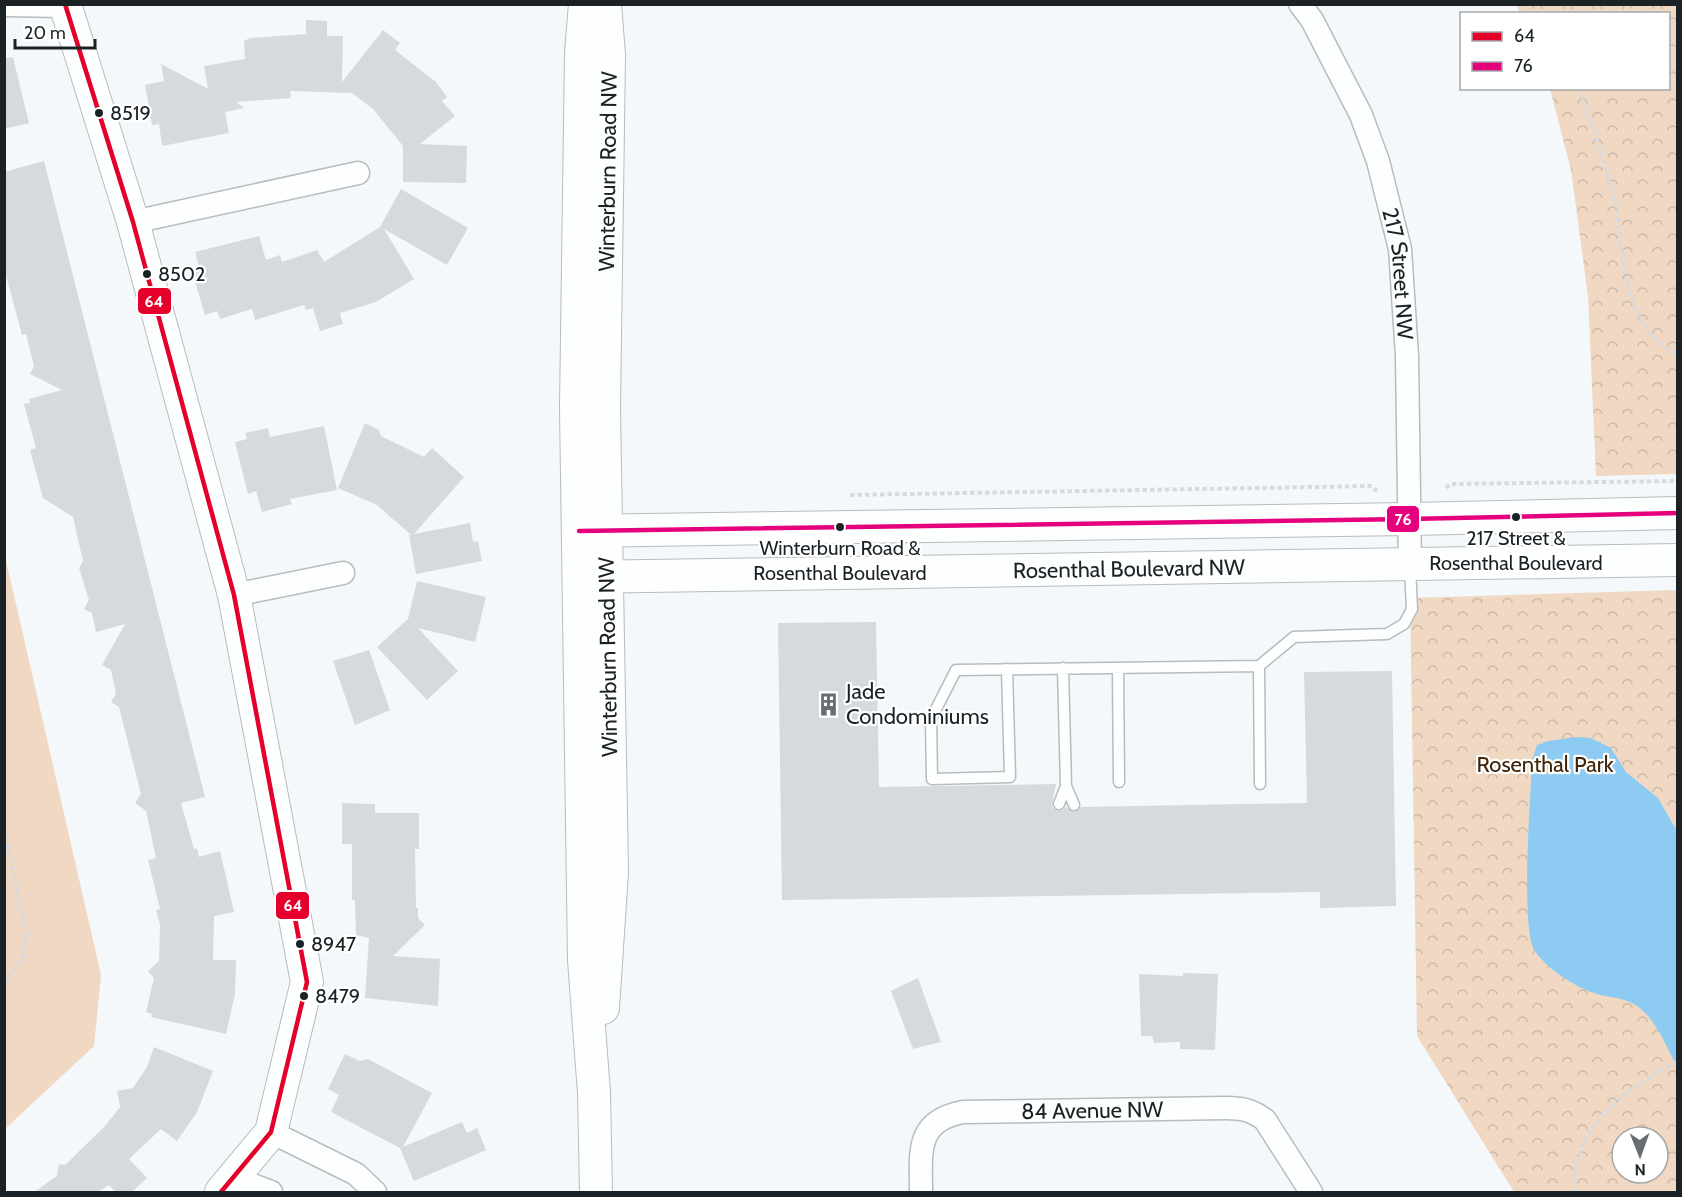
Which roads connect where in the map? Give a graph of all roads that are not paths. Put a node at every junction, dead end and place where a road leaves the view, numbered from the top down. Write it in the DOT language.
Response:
graph roads {
  1 [pos="585,4"];
  2 [pos="605,4"];
  3 [pos="1300,4"];
  4 [pos="4,5"];
  5 [pos="65,5"];
  6 [pos="358,173"];
  7 [pos="133,222"];
  8 [pos="1677,513"];
  9 [pos="1409,519"];
  10 [pos="593,531"];
  11 [pos="1677,560"];
  12 [pos="1410,565"];
  13 [pos="344,573"];
  14 [pos="593,576"];
  15 [pos="234,595"];
  16 [pos="1259,666"];
  17 [pos="1063,668"];
  18 [pos="1118,668"];
  19 [pos="1007,669"];
  20 [pos="1119,782"];
  21 [pos="1260,784"];
  22 [pos="1066,786"];
  23 [pos="1059,804"];
  24 [pos="1074,805"];
  25 [pos="271,1132"];
  26 [pos="228,1185"];
  27 [pos="271,1192"];
  28 [pos="375,1192"];
  29 [pos="596,1192"];
  30 [pos="921,1192"];
  31 [pos="1311,1192"];
  1 -- 10 [label="street, Winterburn Road NW"];
  2 -- 10 [label="street, Winterburn Road NW"];
  3 -- 9 [label="street, 217 Street NW"];
  4 -- 5 [label="street"];
  5 -- 7 [label="street"];
  6 -- 7 [label="street"];
  7 -- 15 [label="street"];
  8 -- 9 [label="street, Rosenthal Boulevard NW"];
  9 -- 10 [label="street, Rosenthal Boulevard NW"];
  9 -- 12 [label="street, 217 Street NW"];
  10 -- 14 [label="street, Winterburn Road NW"];
  11 -- 12 [label="street, Rosenthal Boulevard NW"];
  12 -- 14 [label="street, Rosenthal Boulevard NW"];
  12 -- 16 [label="lane"];
  13 -- 15 [label="street"];
  14 -- 29 [label="street, Winterburn Road NW"];
  15 -- 25 [label="street"];
  16 -- 18 [label="lane"];
  16 -- 21 [label="lane"];
  17 -- 18 [label="lane"];
  17 -- 19 [label="lane"];
  17 -- 22 [label="lane"];
  18 -- 20 [label="lane"];
  19 -- 19 [label="lane"];
  22 -- 23 [label="lane"];
  22 -- 24 [label="lane"];
  25 -- 26 [label="street"];
  25 -- 28 [label="street"];
  26 -- 27 [label="street"];
  30 -- 31 [label="street, 84 Avenue NW"];
}
